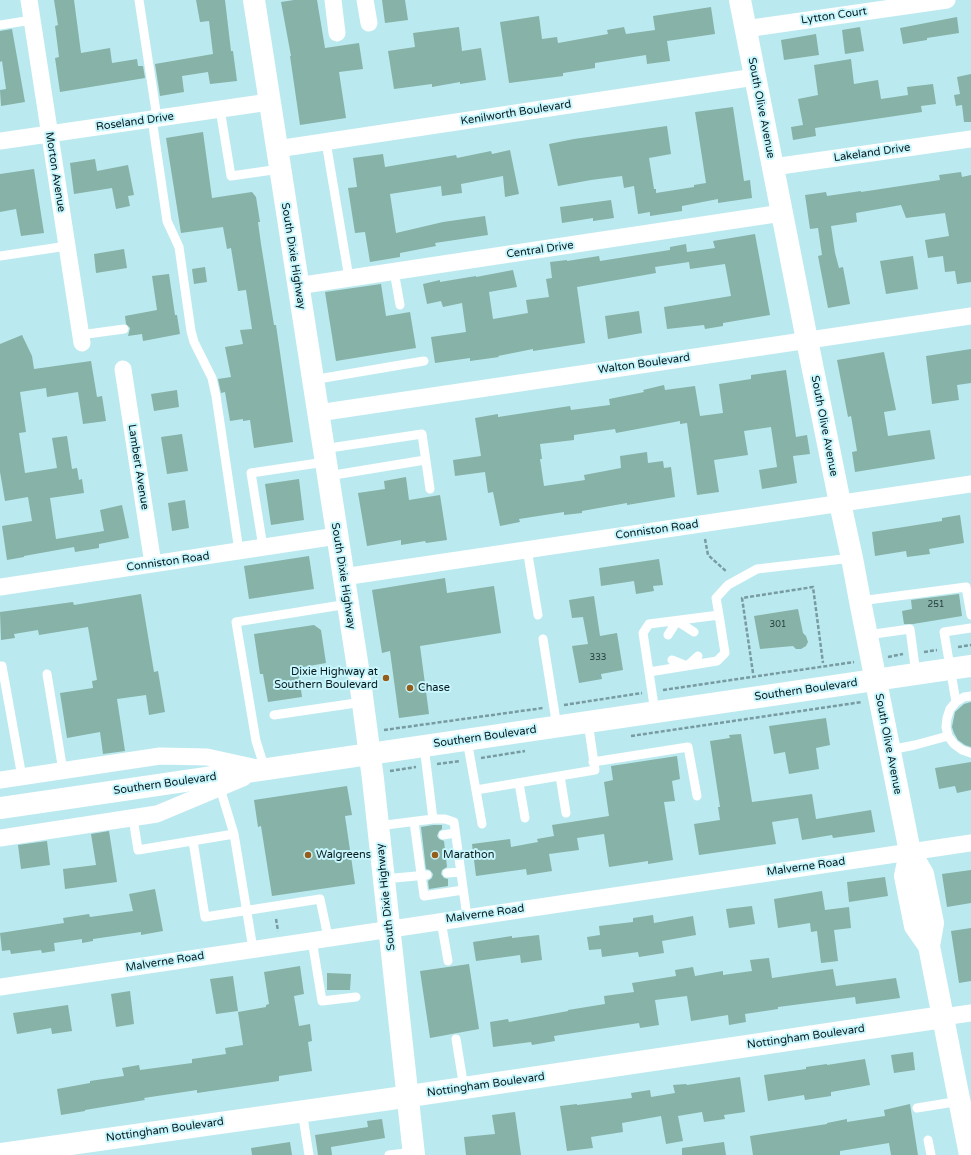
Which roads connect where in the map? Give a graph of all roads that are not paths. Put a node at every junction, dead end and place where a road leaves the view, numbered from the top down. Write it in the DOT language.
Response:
graph roads {
  1 [pos="29,0"];
  2 [pos="139,0"];
  3 [pos="254,0"];
  4 [pos="333,0"];
  5 [pos="365,0"];
  6 [pos="740,0"];
  7 [pos="947,0"];
  8 [pos="32,20"];
  9 [pos="369,23"];
  10 [pos="0,25"];
  11 [pos="746,29"];
  12 [pos="338,33"];
  13 [pos="755,77"];
  14 [pos="269,102"];
  15 [pos="220,109"];
  16 [pos="155,119"];
  17 [pos="49,134"];
  18 [pos="971,139"];
  19 [pos="0,141"];
  20 [pos="326,142"];
  21 [pos="278,159"];
  22 [pos="773,167"];
  23 [pos="782,213"];
  24 [pos="67,246"];
  25 [pos="0,256"];
  26 [pos="394,271"];
  27 [pos="349,278"];
  28 [pos="297,286"];
  29 [pos="400,305"];
  30 [pos="971,316"];
  31 [pos="124,329"];
  32 [pos="81,339"];
  33 [pos="807,340"];
  34 [pos="424,361"];
  35 [pos="123,369"];
  36 [pos="312,380"];
  37 [pos="318,413"];
  38 [pos="426,460"];
  39 [pos="325,462"];
  40 [pos="971,484"];
  41 [pos="430,489"];
  42 [pos="840,503"];
  43 [pos="337,536"];
  44 [pos="263,547"];
  45 [pos="527,549"];
  46 [pos="239,551"];
  47 [pos="852,558"];
  48 [pos="153,564"];
  49 [pos="343,577"];
  50 [pos="0,586"];
  51 [pos="860,601"];
  52 [pos="348,604"];
  53 [pos="538,615"];
  54 [pos="718,615"];
  55 [pos="971,615"];
  56 [pos="678,621"];
  57 [pos="971,628"];
  58 [pos="694,632"];
  59 [pos="668,635"];
  60 [pos="866,635"];
  61 [pos="543,639"];
  62 [pos="698,656"];
  63 [pos="672,660"];
  64 [pos="956,661"];
  65 [pos="914,664"];
  66 [pos="0,666"];
  67 [pos="687,666"];
  68 [pos="649,672"];
  69 [pos="47,674"];
  70 [pos="876,679"];
  71 [pos="971,696"];
  72 [pos="363,702"];
  73 [pos="654,702"];
  74 [pos="956,702"];
  75 [pos="274,715"];
  76 [pos="555,716"];
  77 [pos="588,722"];
  78 [pos="948,736"];
  79 [pos="469,750"];
  80 [pos="890,750"];
  81 [pos="971,753"];
  82 [pos="370,754"];
  83 [pos="425,756"];
  84 [pos="593,762"];
  85 [pos="265,770"];
  86 [pos="63,771"];
  87 [pos="560,776"];
  88 [pos="22,777"];
  89 [pos="0,780"];
  90 [pos="519,782"];
  91 [pos="220,788"];
  92 [pos="476,790"];
  93 [pos="697,796"];
  94 [pos="4,808"];
  95 [pos="566,813"];
  96 [pos="133,818"];
  97 [pos="526,818"];
  98 [pos="433,819"];
  99 [pos="414,822"];
  100 [pos="482,824"];
  101 [pos="378,826"];
  102 [pos="455,833"];
  103 [pos="234,834"];
  104 [pos="443,835"];
  105 [pos="0,838"];
  106 [pos="193,841"];
  107 [pos="971,843"];
  108 [pos="910,852"];
  109 [pos="461,872"];
  110 [pos="447,873"];
  111 [pos="424,875"];
  112 [pos="384,879"];
  113 [pos="463,890"];
  114 [pos="247,911"];
  115 [pos="467,917"];
  116 [pos="441,921"];
  117 [pos="390,928"];
  118 [pos="320,939"];
  119 [pos="253,949"];
  120 [pos="448,961"];
  121 [pos="0,987"];
  122 [pos="356,997"];
  123 [pos="971,1013"];
  124 [pos="943,1017"];
  125 [pos="456,1039"];
  126 [pos="464,1088"];
  127 [pos="408,1096"];
  128 [pos="960,1101"];
  129 [pos="917,1108"];
  130 [pos="302,1111"];
  131 [pos="928,1140"];
  132 [pos="414,1153"];
  133 [pos="0,1154"];
  134 [pos="309,1155"];
  135 [pos="389,1155"];
  136 [pos="931,1155"];
  137 [pos="970,1155"];
  1 -- 8 [label="street, Morton Avenue"];
  2 -- 16 [label="lane"];
  3 -- 14 [label="street, South Dixie Highway"];
  4 -- 12 [label="street"];
  5 -- 9 [label="street"];
  6 -- 11 [label="street, South Olive Avenue"];
  7 -- 11 [label="street, Lytton Court"];
  8 -- 10 [label="lane"];
  8 -- 17 [label="street, Morton Avenue"];
  11 -- 13 [label="street, South Olive Avenue"];
  13 -- 20 [label="street, Kenilworth Boulevard"];
  13 -- 22 [label="street, South Olive Avenue"];
  14 -- 15 [label="street, Roseland Drive"];
  14 -- 21 [label="street, South Dixie Highway"];
  15 -- 16 [label="street, Roseland Drive"];
  15 -- 21 [label="lane"];
  16 -- 17 [label="street, Roseland Drive"];
  16 -- 46 [label="lane"];
  17 -- 19 [label="street, Roseland Drive"];
  17 -- 24 [label="street, Morton Avenue"];
  18 -- 22 [label="street, Lakeland Drive"];
  20 -- 21 [label="street, Kenilworth Boulevard"];
  20 -- 27 [label="lane"];
  21 -- 28 [label="street, South Dixie Highway"];
  22 -- 23 [label="street, South Olive Avenue"];
  23 -- 26 [label="street, Central Drive"];
  23 -- 33 [label="street, South Olive Avenue"];
  24 -- 25 [label="lane"];
  24 -- 32 [label="street, Morton Avenue"];
  26 -- 27 [label="street, Central Drive"];
  26 -- 29 [label="lane"];
  27 -- 28 [label="street, Central Drive"];
  28 -- 36 [label="street, South Dixie Highway"];
  30 -- 33 [label="street, Walton Boulevard"];
  31 -- 32 [label="lane"];
  33 -- 37 [label="street, Walton Boulevard"];
  33 -- 42 [label="street, South Olive Avenue"];
  34 -- 36 [label="lane"];
  35 -- 48 [label="street, Lambert Avenue"];
  36 -- 37 [label="street, South Dixie Highway"];
  37 -- 39 [label="street, South Dixie Highway"];
  38 -- 39 [label="lane"];
  38 -- 39 [label="lane"];
  38 -- 41 [label="lane"];
  39 -- 43 [label="street, South Dixie Highway"];
  39 -- 44 [label="lane"];
  40 -- 42 [label="street, Conniston Road"];
  42 -- 45 [label="street, Conniston Road"];
  42 -- 47 [label="street, South Olive Avenue"];
  43 -- 44 [label="street, Conniston Road"];
  43 -- 49 [label="street, South Dixie Highway"];
  44 -- 46 [label="street, Conniston Road"];
  45 -- 49 [label="street, Conniston Road"];
  45 -- 53 [label="lane"];
  46 -- 48 [label="street, Conniston Road"];
  47 -- 51 [label="street, South Olive Avenue"];
  47 -- 54 [label="lane"];
  48 -- 50 [label="street, Conniston Road"];
  49 -- 52 [label="street, South Dixie Highway"];
  51 -- 55 [label="lane"];
  51 -- 60 [label="street, South Olive Avenue"];
  52 -- 72 [label="street, South Dixie Highway"];
  52 -- 85 [label="lane"];
  54 -- 56 [label="lane"];
  54 -- 67 [label="lane"];
  56 -- 58 [label="lane"];
  56 -- 59 [label="lane"];
  56 -- 68 [label="lane"];
  57 -- 64 [label="lane"];
  60 -- 65 [label="lane"];
  60 -- 70 [label="street, South Olive Avenue"];
  61 -- 76 [label="lane"];
  62 -- 67 [label="lane"];
  63 -- 67 [label="lane"];
  64 -- 65 [label="street, Southern Boulevard"];
  64 -- 74 [label="lane"];
  65 -- 70 [label="street, Southern Boulevard"];
  66 -- 88 [label="lane"];
  67 -- 68 [label="lane"];
  68 -- 73 [label="lane"];
  69 -- 86 [label="lane"];
  70 -- 73 [label="street, Southern Boulevard"];
  70 -- 80 [label="street, South Olive Avenue"];
  71 -- 74 [label="lane"];
  72 -- 75 [label="lane"];
  72 -- 82 [label="street, South Dixie Highway"];
  73 -- 77 [label="street, Southern Boulevard"];
  74 -- 78 [label="lane"];
  76 -- 77 [label="street, Southern Boulevard"];
  76 -- 79 [label="street, Southern Boulevard"];
  77 -- 84 [label="lane"];
  78 -- 80 [label="lane"];
  78 -- 81 [label="lane"];
  79 -- 83 [label="street, Southern Boulevard"];
  79 -- 92 [label="lane"];
  80 -- 108 [label="street, South Olive Avenue"];
  82 -- 83 [label="street, Southern Boulevard"];
  82 -- 85 [label="street, Southern Boulevard"];
  82 -- 101 [label="street, South Dixie Highway"];
  83 -- 98 [label="lane"];
  84 -- 87 [label="lane"];
  84 -- 93 [label="lane"];
  85 -- 86 [label="street"];
  85 -- 91 [label="street"];
  85 -- 94 [label="street, Southern Boulevard"];
  86 -- 88 [label="street"];
  87 -- 90 [label="lane"];
  87 -- 95 [label="lane"];
  88 -- 89 [label="street"];
  90 -- 92 [label="lane"];
  90 -- 97 [label="lane"];
  91 -- 96 [label="street"];
  91 -- 103 [label="lane"];
  92 -- 100 [label="lane"];
  96 -- 105 [label="street"];
  96 -- 106 [label="lane"];
  98 -- 99 [label="lane"];
  98 -- 102 [label="lane"];
  99 -- 101 [label="lane"];
  99 -- 111 [label="lane"];
  101 -- 112 [label="street, South Dixie Highway"];
  102 -- 104 [label="lane"];
  102 -- 109 [label="lane"];
  103 -- 106 [label="lane"];
  103 -- 114 [label="lane"];
  106 -- 114 [label="lane"];
  107 -- 108 [label="street, Malverne Road"];
  108 -- 115 [label="street, Malverne Road"];
  108 -- 124 [label="street, South Olive Avenue"];
  109 -- 110 [label="lane"];
  109 -- 113 [label="lane"];
  111 -- 112 [label="lane"];
  111 -- 113 [label="lane"];
  112 -- 117 [label="street, South Dixie Highway"];
  113 -- 115 [label="lane"];
  114 -- 118 [label="lane"];
  114 -- 119 [label="lane"];
  115 -- 116 [label="street, Malverne Road"];
  116 -- 117 [label="street, Malverne Road"];
  116 -- 120 [label="lane"];
  117 -- 118 [label="street, Malverne Road"];
  117 -- 127 [label="street, South Dixie Highway"];
  118 -- 119 [label="street, Malverne Road"];
  118 -- 122 [label="lane"];
  119 -- 121 [label="street, Malverne Road"];
  123 -- 124 [label="street, Nottingham Boulevard"];
  124 -- 126 [label="street, Nottingham Boulevard"];
  124 -- 128 [label="street, South Olive Avenue"];
  125 -- 126 [label="lane"];
  126 -- 127 [label="street, Nottingham Boulevard"];
  127 -- 130 [label="street, Nottingham Boulevard"];
  127 -- 132 [label="street, South Dixie Highway"];
  128 -- 129 [label="lane"];
  128 -- 137 [label="street, South Olive Avenue"];
  130 -- 133 [label="street, Nottingham Boulevard"];
  130 -- 134 [label="lane"];
  131 -- 136 [label="lane"];
  132 -- 135 [label="lane"];
}
